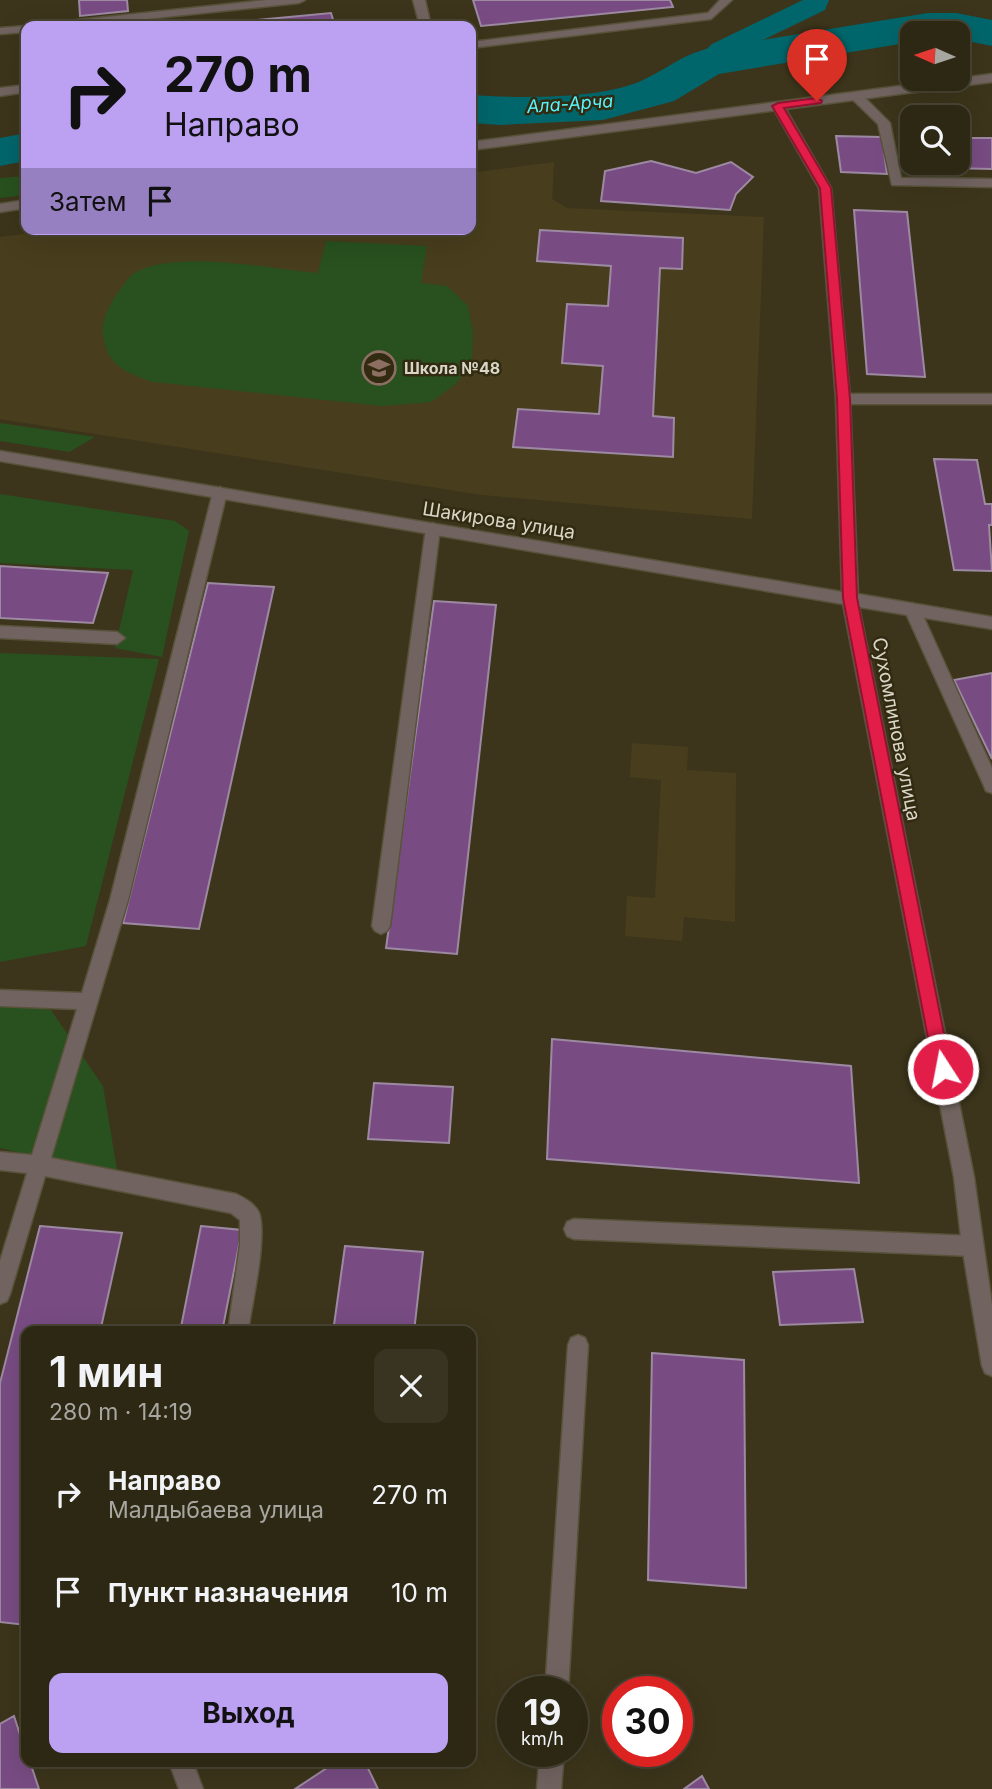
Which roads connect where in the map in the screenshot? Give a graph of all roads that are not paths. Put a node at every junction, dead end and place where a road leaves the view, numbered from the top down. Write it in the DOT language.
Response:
graph roads {
  1 [pos="149,0"];
  2 [pos="299,0"];
  3 [pos="419,0"];
  4 [pos="726,0"];
  5 [pos="150,16"];
  6 [pos="100,21"];
  7 [pos="425,21"];
  8 [pos="21,29"];
  9 [pos="0,31"];
  10 [pos="476,44"];
  11 [pos="992,78"];
  12 [pos="21,90"];
  13 [pos="0,92"];
  14 [pos="856,96"];
  15 [pos="778,106"];
  16 [pos="476,145"];
  17 [pos="992,183"];
  18 [pos="21,205"];
  19 [pos="0,208"];
  20 [pos="844,399"];
  21 [pos="992,399"];
  22 [pos="0,456"];
  23 [pos="220,492"];
  24 [pos="433,528"];
  25 [pos="850,598"];
  26 [pos="912,608"];
  27 [pos="992,623"];
  28 [pos="0,632"];
  29 [pos="117,638"];
  30 [pos="992,786"];
  31 [pos="381,926"];
  32 [pos="0,998"];
  33 [pos="89,1001"];
  34 [pos="0,1161"];
  35 [pos="38,1165"];
  36 [pos="574,1229"];
  37 [pos="972,1246"];
  38 [pos="0,1294"];
  39 [pos="239,1326"];
  40 [pos="578,1345"];
  41 [pos="992,1366"];
  42 [pos="557,1676"];
  43 [pos="183,1767"];
  44 [pos="551,1767"];
  45 [pos="191,1789"];
  46 [pos="550,1789"];
  1 -- 5 [label="street"];
  2 -- 5 [label="street"];
  3 -- 7 [label="street"];
  4 -- 10 [label="street"];
  5 -- 6 [label="street"];
  8 -- 9 [label="street"];
  11 -- 14 [label="street"];
  12 -- 13 [label="street"];
  14 -- 15 [label="street"];
  14 -- 17 [label="street"];
  15 -- 16 [label="street"];
  15 -- 20 [label="street, Сухомлинова улица"];
  18 -- 19 [label="street"];
  20 -- 21 [label="street"];
  20 -- 25 [label="street, Сухомлинова улица"];
  22 -- 23 [label="street, Шакирова улица"];
  23 -- 24 [label="street, Шакирова улица"];
  23 -- 33 [label="street"];
  24 -- 25 [label="street, Шакирова улица"];
  24 -- 31 [label="street"];
  25 -- 26 [label="street, Шакирова улица"];
  25 -- 37 [label="street, Сухомлинова улица"];
  26 -- 27 [label="street, Шакирова улица"];
  26 -- 30 [label="street"];
  28 -- 29 [label="street"];
  32 -- 33 [label="street"];
  33 -- 35 [label="street"];
  34 -- 35 [label="street"];
  35 -- 38 [label="street"];
  35 -- 39 [label="street"];
  36 -- 37 [label="street"];
  37 -- 41 [label="street, Сухомлинова улица"];
  40 -- 42 [label="street"];
  43 -- 45 [label="street"];
  44 -- 46 [label="street"];
}
